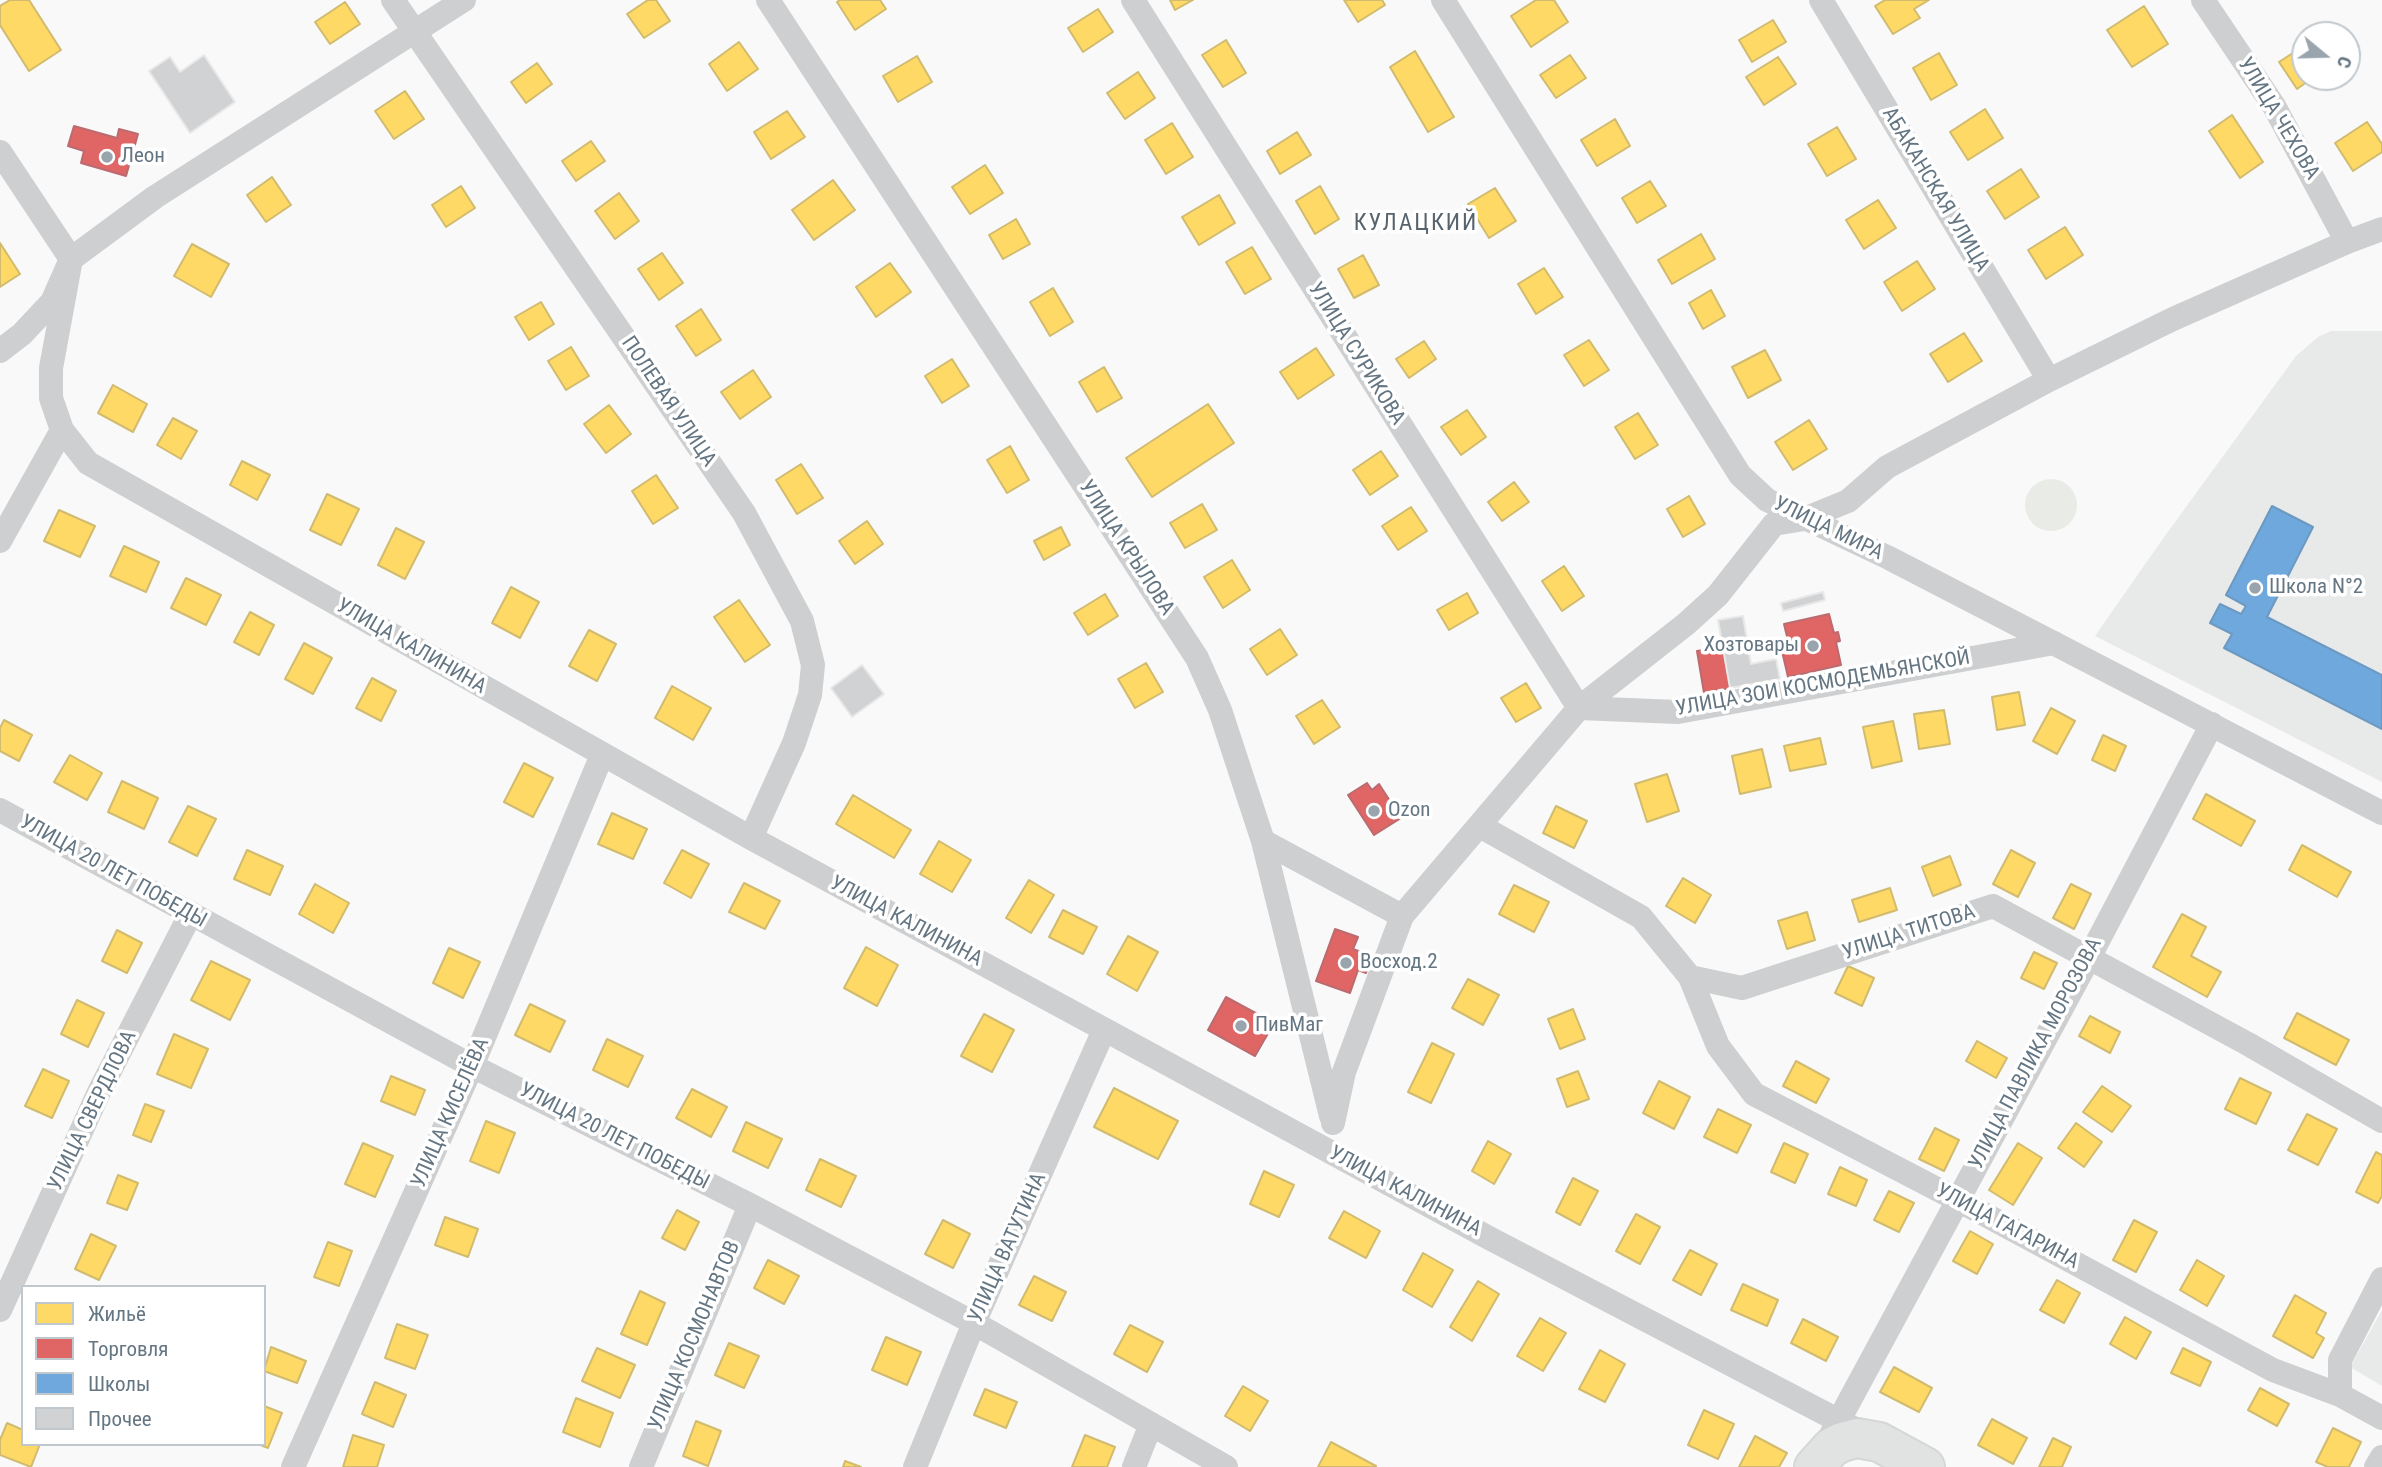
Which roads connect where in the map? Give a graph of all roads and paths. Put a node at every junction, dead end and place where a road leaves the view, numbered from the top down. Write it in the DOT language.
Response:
graph roads {
  1 [pos="393,0"];
  2 [pos="464,0"];
  3 [pos="768,0"];
  4 [pos="1133,0"];
  5 [pos="1443,0"];
  6 [pos="1821,0"];
  7 [pos="2203,0"];
  8 [pos="415,33"];
  9 [pos="0,152"];
  10 [pos="2382,229"];
  11 [pos="2347,242"];
  12 [pos="71,259"];
  13 [pos="0,351"];
  14 [pos="2049,380"];
  15 [pos="62,430"];
  16 [pos="1804,519"];
  17 [pos="0,541"];
  18 [pos="2054,643"];
  19 [pos="1578,708"];
  20 [pos="2212,724"];
  21 [pos="602,755"];
  22 [pos="0,810"];
  23 [pos="2382,813"];
  24 [pos="1480,826"];
  25 [pos="751,838"];
  26 [pos="1263,841"];
  27 [pos="190,915"];
  28 [pos="1402,916"];
  29 [pos="2090,956"];
  30 [pos="1690,977"];
  31 [pos="1104,1030"];
  32 [pos="472,1066"];
  33 [pos="2382,1121"];
  34 [pos="1333,1123"];
  35 [pos="1344,1160"];
  36 [pos="1958,1200"];
  37 [pos="750,1205"];
  38 [pos="2382,1279"];
  39 [pos="0,1310"];
  40 [pos="974,1324"];
  41 [pos="2340,1395"];
  42 [pos="2382,1418"];
  43 [pos="1838,1420"];
  44 [pos="1151,1424"];
  45 [pos="1879,1442"];
  46 [pos="2382,1457"];
  47 [pos="1815,1465"];
  48 [pos="293,1467"];
  49 [pos="641,1467"];
  50 [pos="915,1467"];
  51 [pos="1134,1467"];
  52 [pos="1226,1467"];
  53 [pos="1925,1467"];
  54 [pos="2376,1467"];
  1 -- 8 [label="street, ПОЛЕВАЯ УЛИЦА"];
  2 -- 8 [label="street"];
  3 -- 26 [label="street, УЛИЦА КРЫЛОВА"];
  4 -- 19 [label="street, УЛИЦА СУРИКОВА"];
  5 -- 16 [label="street, УЛИЦА МИРА"];
  6 -- 14 [label="street, АБАКАНСКАЯ УЛИЦА"];
  7 -- 11 [label="street, УЛИЦА ЧЕХОВА"];
  8 -- 12 [label="street"];
  8 -- 25 [label="street, ПОЛЕВАЯ УЛИЦА"];
  9 -- 12 [label="street"];
  10 -- 11 [label="street"];
  11 -- 14 [label="street"];
  12 -- 13 [label="street"];
  12 -- 15 [label="street, УЛИЦА КАЛИНИНА"];
  14 -- 16 [label="street"];
  15 -- 17 [label="street"];
  15 -- 21 [label="street, УЛИЦА КАЛИНИНА"];
  16 -- 18 [label="street, УЛИЦА МИРА"];
  16 -- 19 [label="street"];
  18 -- 19 [label="street, УЛИЦА ЗОИ КОСМОДЕМЬЯНСКОЙ"];
  18 -- 20 [label="street, УЛИЦА МИРА"];
  19 -- 24 [label="street"];
  20 -- 23 [label="street, УЛИЦА МИРА"];
  20 -- 29 [label="street, УЛИЦА ПАВЛИКА МОРОЗОВА"];
  21 -- 25 [label="street, УЛИЦА КАЛИНИНА"];
  21 -- 32 [label="street, УЛИЦА КИСЕЛЁВА"];
  22 -- 27 [label="street, УЛИЦА 20 ЛЕТ ПОБЕДЫ"];
  24 -- 28 [label="street"];
  24 -- 30 [label="street"];
  25 -- 31 [label="street, УЛИЦА КАЛИНИНА"];
  26 -- 28 [label="street"];
  26 -- 34 [label="street, УЛИЦА КРЫЛОВА"];
  27 -- 32 [label="street, УЛИЦА 20 ЛЕТ ПОБЕДЫ"];
  27 -- 39 [label="street, УЛИЦА СВЕРДЛОВА"];
  28 -- 34 [label="street"];
  29 -- 30 [label="street, УЛИЦА ТИТОВА"];
  29 -- 33 [label="street, УЛИЦА ТИТОВА"];
  29 -- 36 [label="street, УЛИЦА ПАВЛИКА МОРОЗОВА"];
  30 -- 36 [label="street, УЛИЦА ГАГАРИНА"];
  31 -- 35 [label="street, УЛИЦА КАЛИНИНА"];
  31 -- 40 [label="street, УЛИЦА ВАТУТИНА"];
  32 -- 37 [label="street, УЛИЦА 20 ЛЕТ ПОБЕДЫ"];
  32 -- 48 [label="street, УЛИЦА КИСЕЛЁВА"];
  34 -- 35 [label="street, УЛИЦА КРЫЛОВА"];
  35 -- 43 [label="street, УЛИЦА КАЛИНИНА"];
  36 -- 41 [label="street, УЛИЦА ГАГАРИНА"];
  36 -- 43 [label="street, УЛИЦА ПАВЛИКА МОРОЗОВА"];
  37 -- 40 [label="street, УЛИЦА 20 ЛЕТ ПОБЕДЫ"];
  37 -- 49 [label="street, УЛИЦА КОСМОНАВТОВ"];
  38 -- 41 [label="street"];
  40 -- 44 [label="street, УЛИЦА 20 ЛЕТ ПОБЕДЫ"];
  40 -- 50 [label="street, УЛИЦА ВАТУТИНА"];
  41 -- 42 [label="street, УЛИЦА ГАГАРИНА"];
  43 -- 45 [label="street, УЛИЦА КАЛИНИНА"];
  43 -- 47 [label="street, УЛИЦА ПАВЛИКА МОРОЗОВА"];
  44 -- 51 [label="street"];
  44 -- 52 [label="street, УЛИЦА 20 ЛЕТ ПОБЕДЫ"];
  45 -- 47 [label="main road"];
  45 -- 53 [label="main road, УЛИЦА КАЛИНИНА"];
  46 -- 54 [label="street"];
}
